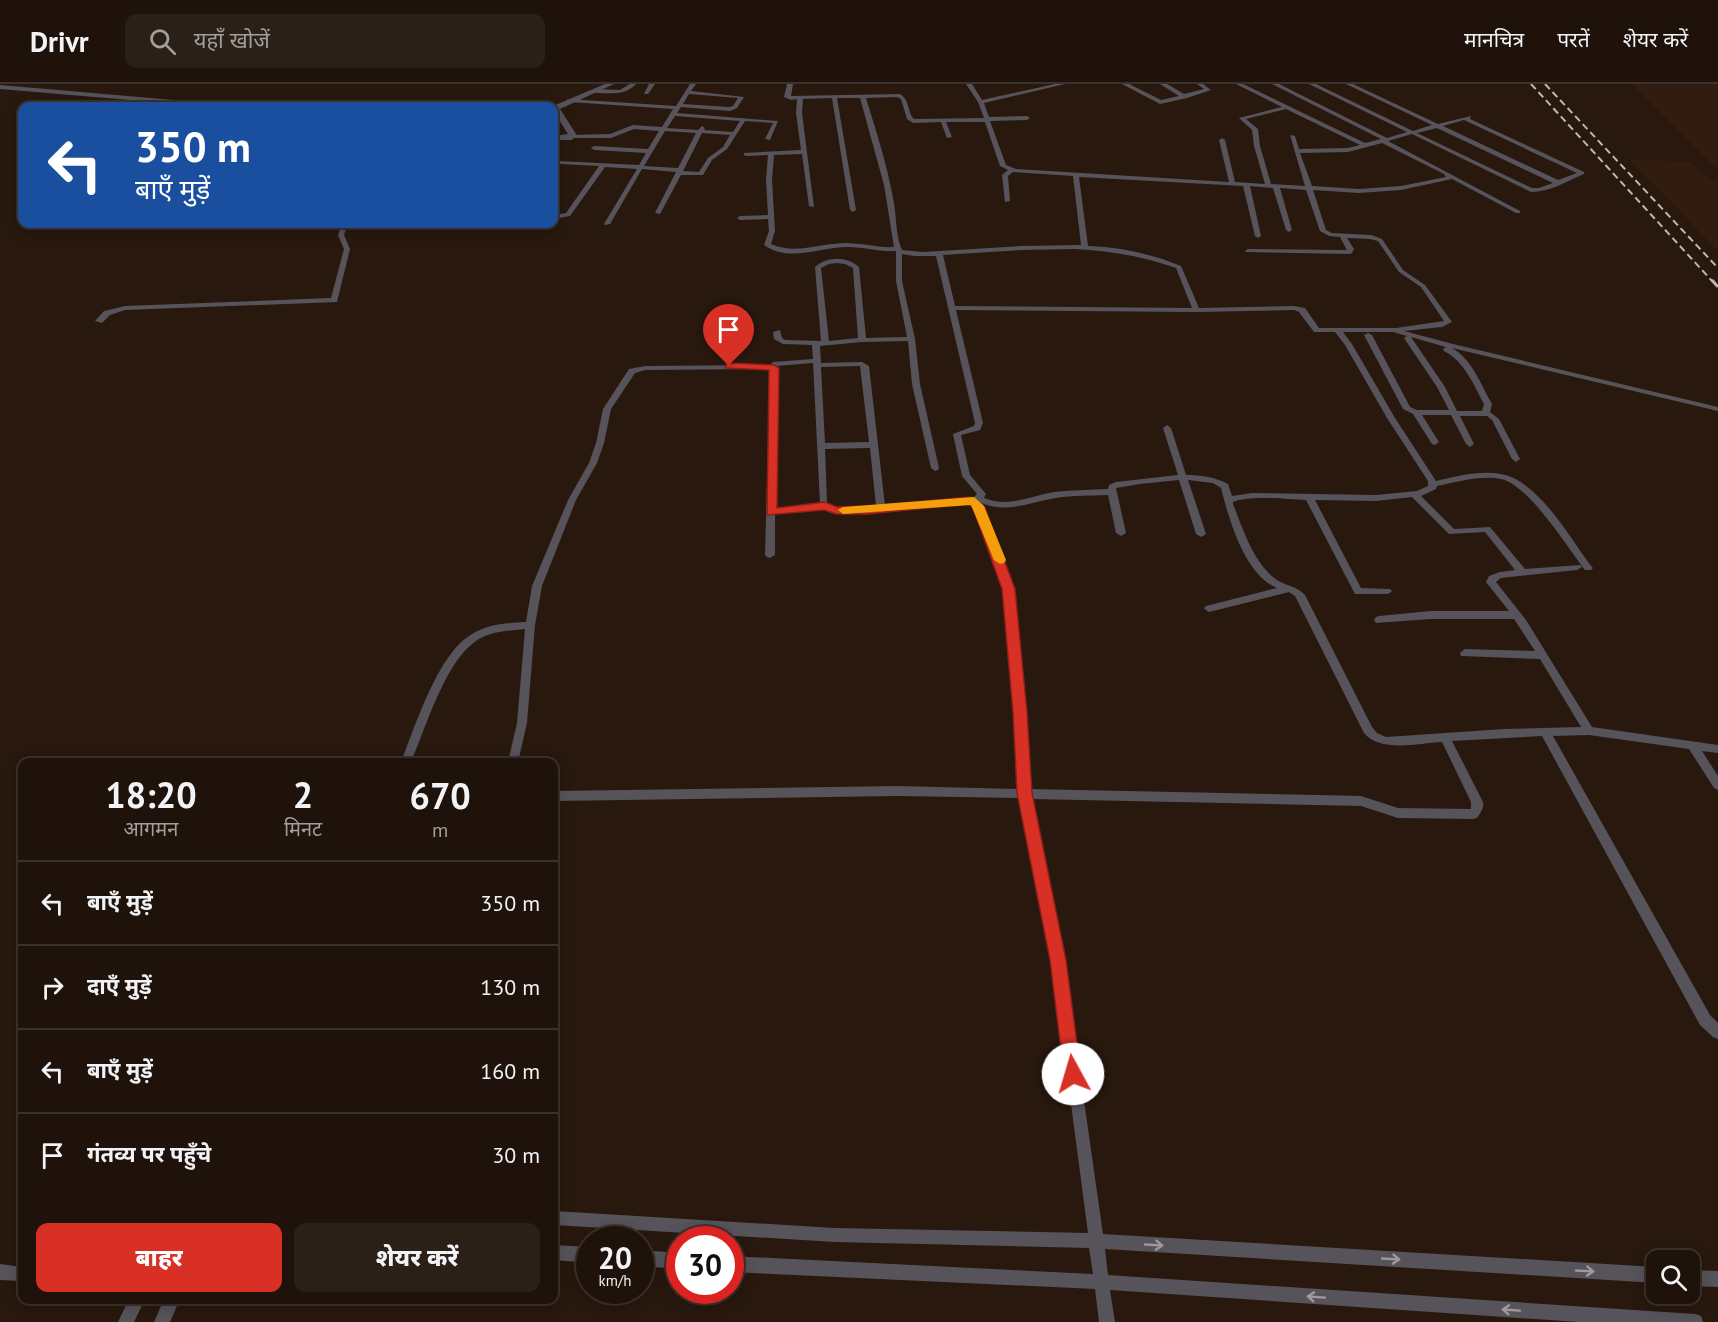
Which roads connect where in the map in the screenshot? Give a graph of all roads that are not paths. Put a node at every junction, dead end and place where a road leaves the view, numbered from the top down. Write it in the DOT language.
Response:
graph roads {
  1 [pos="611,84"];
  2 [pos="633,84"];
  3 [pos="652,84"];
  4 [pos="693,84"];
  5 [pos="790,84"];
  6 [pos="969,84"];
  7 [pos="1062,84"];
  8 [pos="1125,84"];
  9 [pos="1163,84"];
  10 [pos="1200,84"];
  11 [pos="1239,84"];
  12 [pos="1276,84"];
  13 [pos="1312,84"];
  14 [pos="1349,84"];
  15 [pos="0,87"];
  16 [pos="596,91"];
  17 [pos="688,92"];
  18 [pos="646,93"];
  19 [pos="834,97"];
  20 [pos="863,97"];
  21 [pos="1185,97"];
  22 [pos="800,98"];
  23 [pos="569,100"];
  24 [pos="174,102"];
  25 [pos="981,102"];
  26 [pos="558,107"];
  27 [pos="1288,107"];
  28 [pos="676,109"];
  29 [pos="558,113"];
  30 [pos="711,116"];
  31 [pos="1027,118"];
  32 [pos="744,119"];
  33 [pos="987,119"];
  34 [pos="944,121"];
  35 [pos="1438,125"];
  36 [pos="662,130"];
  37 [pos="700,132"];
  38 [pos="1411,132"];
  39 [pos="734,134"];
  40 [pos="572,136"];
  41 [pos="1292,136"];
  42 [pos="949,137"];
  43 [pos="558,138"];
  44 [pos="768,139"];
  45 [pos="1222,140"];
  46 [pos="1385,140"];
  47 [pos="1366,146"];
  48 [pos="594,148"];
  49 [pos="650,152"];
  50 [pos="805,152"];
  51 [pos="1297,152"];
  52 [pos="771,153"];
  53 [pos="746,154"];
  54 [pos="560,162"];
  55 [pos="603,165"];
  56 [pos="642,168"];
  57 [pos="679,171"];
  58 [pos="1011,171"];
  59 [pos="1076,174"];
  60 [pos="1451,176"];
  61 [pos="1232,183"];
  62 [pos="1559,183"];
  63 [pos="1246,184"];
  64 [pos="1273,186"];
  65 [pos="1310,188"];
  66 [pos="1007,201"];
  67 [pos="812,206"];
  68 [pos="853,210"];
  69 [pos="1518,212"];
  70 [pos="658,213"];
  71 [pos="558,216"];
  72 [pos="740,218"];
  73 [pos="772,218"];
  74 [pos="608,224"];
  75 [pos="344,228"];
  76 [pos="1289,230"];
  77 [pos="1258,236"];
  78 [pos="1342,236"];
  79 [pos="1085,247"];
  80 [pos="898,250"];
  81 [pos="1248,251"];
  82 [pos="939,253"];
  83 [pos="952,308"];
  84 [pos="1196,310"];
  85 [pos="99,321"];
  86 [pos="1393,330"];
  87 [pos="1342,331"];
  88 [pos="777,332"];
  89 [pos="1368,334"];
  90 [pos="1408,338"];
  91 [pos="911,339"];
  92 [pos="862,340"];
  93 [pos="821,342"];
  94 [pos="816,363"];
  95 [pos="773,364"];
  96 [pos="1718,409"];
  97 [pos="1416,412"];
  98 [pos="1454,412"];
  99 [pos="1486,413"];
  100 [pos="1167,428"];
  101 [pos="1435,442"];
  102 [pos="1470,444"];
  103 [pos="875,445"];
  104 [pos="821,446"];
  105 [pos="1516,459"];
  106 [pos="935,468"];
  107 [pos="1182,479"];
  108 [pos="1433,484"];
  109 [pos="1112,492"];
  110 [pos="1413,493"];
  111 [pos="1308,496"];
  112 [pos="977,500"];
  113 [pos="1229,501"];
  114 [pos="825,506"];
  115 [pos="881,509"];
  116 [pos="771,512"];
  117 [pos="1121,533"];
  118 [pos="1202,534"];
  119 [pos="771,555"];
  120 [pos="1523,573"];
  121 [pos="1291,588"];
  122 [pos="1387,591"];
  123 [pos="1209,608"];
  124 [pos="1517,615"];
  125 [pos="1379,620"];
  126 [pos="530,625"];
  127 [pos="1465,653"];
  128 [pos="1544,655"];
  129 [pos="1589,731"];
  130 [pos="1545,732"];
  131 [pos="1445,737"];
  132 [pos="1693,747"];
  133 [pos="1718,749"];
  134 [pos="408,758"];
  135 [pos="514,758"];
  136 [pos="1718,785"];
  137 [pos="1025,793"];
  138 [pos="558,796"];
  139 [pos="1718,1032"];
  140 [pos="558,1218"];
  141 [pos="1096,1241"];
  142 [pos="558,1253"];
  143 [pos="576,1255"];
  144 [pos="744,1265"];
  145 [pos="0,1272"];
  146 [pos="18,1274"];
  147 [pos="1646,1274"];
  148 [pos="1700,1278"];
  149 [pos="1718,1279"];
  150 [pos="1102,1282"];
  151 [pos="135,1304"];
  152 [pos="170,1304"];
  153 [pos="126,1322"];
  154 [pos="162,1322"];
  155 [pos="1107,1322"];
  156 [pos="1695,1322"];
  1 -- 16 [label="street"];
  2 -- 16 [label="street"];
  3 -- 18 [label="street"];
  4 -- 17 [label="street"];
  5 -- 22 [label="street"];
  6 -- 25 [label="street"];
  7 -- 25 [label="street"];
  8 -- 21 [label="street"];
  9 -- 21 [label="street"];
  10 -- 21 [label="street"];
  11 -- 27 [label="street"];
  12 -- 46 [label="street"];
  13 -- 38 [label="street"];
  14 -- 35 [label="street"];
  15 -- 24 [label="street"];
  16 -- 23 [label="street"];
  17 -- 28 [label="street"];
  17 -- 28 [label="street"];
  19 -- 20 [label="street"];
  19 -- 22 [label="street"];
  19 -- 68 [label="street"];
  20 -- 34 [label="street"];
  20 -- 80 [label="street"];
  22 -- 50 [label="street"];
  23 -- 26 [label="street"];
  23 -- 28 [label="street"];
  25 -- 33 [label="street"];
  27 -- 47 [label="street"];
  27 -- 64 [label="street"];
  28 -- 30 [label="street"];
  28 -- 36 [label="street"];
  29 -- 40 [label="street"];
  30 -- 32 [label="street"];
  30 -- 37 [label="street"];
  31 -- 33 [label="street"];
  32 -- 39 [label="street"];
  32 -- 44 [label="street"];
  33 -- 34 [label="street"];
  33 -- 58 [label="street"];
  34 -- 42 [label="street"];
  35 -- 38 [label="street"];
  35 -- 62 [label="street"];
  35 -- 62 [label="street"];
  36 -- 37 [label="street"];
  36 -- 40 [label="street"];
  36 -- 49 [label="street"];
  37 -- 39 [label="street"];
  37 -- 57 [label="street"];
  38 -- 46 [label="street"];
  38 -- 62 [label="street"];
  39 -- 57 [label="street"];
  40 -- 43 [label="street"];
  41 -- 51 [label="street"];
  45 -- 61 [label="street"];
  46 -- 47 [label="street"];
  46 -- 60 [label="street"];
  47 -- 51 [label="street"];
  48 -- 49 [label="street"];
  49 -- 56 [label="street"];
  50 -- 52 [label="street"];
  50 -- 67 [label="street"];
  51 -- 65 [label="street"];
  52 -- 53 [label="street"];
  52 -- 73 [label="street"];
  54 -- 55 [label="street"];
  55 -- 56 [label="street"];
  55 -- 71 [label="street"];
  56 -- 57 [label="street"];
  56 -- 74 [label="street"];
  57 -- 70 [label="street"];
  58 -- 59 [label="street"];
  58 -- 66 [label="street"];
  59 -- 61 [label="street"];
  59 -- 79 [label="street"];
  60 -- 65 [label="street"];
  60 -- 69 [label="street"];
  61 -- 63 [label="street"];
  63 -- 64 [label="street"];
  63 -- 77 [label="street"];
  64 -- 65 [label="street"];
  64 -- 76 [label="street"];
  65 -- 78 [label="street"];
  72 -- 73 [label="street"];
  73 -- 80 [label="street"];
  75 -- 85 [label="street"];
  78 -- 81 [label="street"];
  78 -- 86 [label="street"];
  79 -- 82 [label="street"];
  79 -- 84 [label="street"];
  80 -- 82 [label="street"];
  80 -- 91 [label="street"];
  82 -- 83 [label="street"];
  83 -- 84 [label="street"];
  83 -- 112 [label="street"];
  84 -- 87 [label="street"];
  86 -- 87 [label="street"];
  86 -- 96 [label="street"];
  87 -- 89 [label="street"];
  87 -- 108 [label="street"];
  88 -- 93 [label="street"];
  89 -- 90 [label="street"];
  89 -- 97 [label="street"];
  90 -- 98 [label="street"];
  90 -- 99 [label="street"];
  91 -- 92 [label="street"];
  91 -- 106 [label="street"];
  92 -- 93 [label="street"];
  92 -- 93 [label="street"];
  93 -- 94 [label="street"];
  94 -- 95 [label="street"];
  94 -- 103 [label="street"];
  94 -- 104 [label="street"];
  97 -- 98 [label="street"];
  97 -- 101 [label="street"];
  98 -- 99 [label="street"];
  98 -- 102 [label="street"];
  99 -- 105 [label="street"];
  100 -- 107 [label="street"];
  103 -- 104 [label="street"];
  103 -- 115 [label="street"];
  104 -- 114 [label="street"];
  107 -- 109 [label="street"];
  107 -- 113 [label="street"];
  107 -- 118 [label="street"];
  108 -- 110 [label="street"];
  108 -- 120 [label="street"];
  109 -- 112 [label="street"];
  109 -- 117 [label="street"];
  110 -- 111 [label="street"];
  110 -- 120 [label="street"];
  111 -- 113 [label="street"];
  111 -- 122 [label="street"];
  112 -- 115 [label="street"];
  112 -- 137 [label="street"];
  113 -- 121 [label="street"];
  114 -- 115 [label="street"];
  114 -- 116 [label="street"];
  116 -- 119 [label="street"];
  116 -- 126 [label="street"];
  120 -- 124 [label="street"];
  121 -- 123 [label="street"];
  121 -- 131 [label="street"];
  124 -- 125 [label="street"];
  124 -- 128 [label="street"];
  126 -- 134 [label="street"];
  126 -- 135 [label="street"];
  127 -- 128 [label="street"];
  128 -- 129 [label="street"];
  129 -- 130 [label="street"];
  129 -- 132 [label="street"];
  130 -- 131 [label="street"];
  130 -- 139 [label="street"];
  131 -- 137 [label="street"];
  132 -- 133 [label="street"];
  132 -- 136 [label="street"];
  137 -- 138 [label="street"];
  137 -- 141 [label="street"];
  140 -- 141 [label="street"];
  141 -- 147 [label="street, one-way"];
  141 -- 150 [label="street"];
  142 -- 143 [label="street"];
  144 -- 150 [label="street"];
  145 -- 146 [label="street"];
  148 -- 149 [label="street"];
  150 -- 155 [label="street"];
  156 -- 150 [label="street, one-way"];
  151 -- 153 [label="street"];
  152 -- 154 [label="street"];
}
